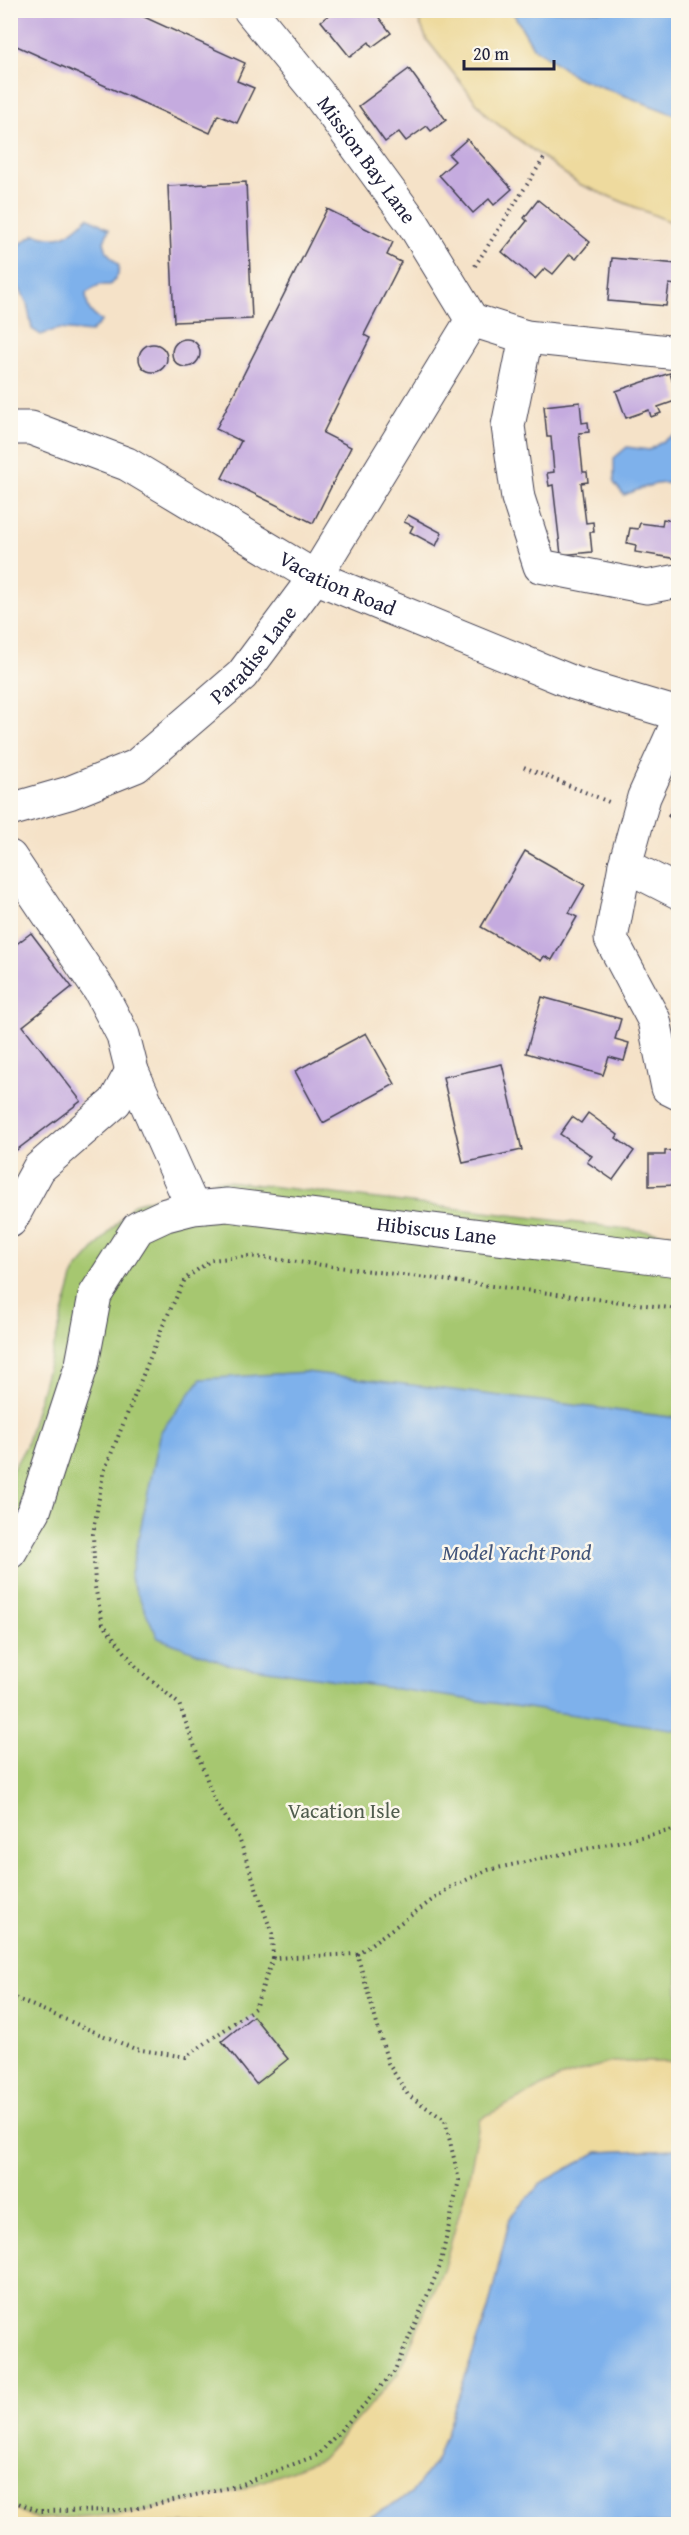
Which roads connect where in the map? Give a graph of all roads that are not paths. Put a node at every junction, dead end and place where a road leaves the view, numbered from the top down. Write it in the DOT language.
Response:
graph roads {
  1 [pos="248,13"];
  2 [pos="465,307"];
  3 [pos="526,337"];
  4 [pos="678,353"];
  5 [pos="10,428"];
  6 [pos="315,577"];
  7 [pos="678,581"];
  8 [pos="678,714"];
  9 [pos="678,722"];
  10 [pos="10,810"];
  11 [pos="10,857"];
  12 [pos="625,865"];
  13 [pos="678,892"];
  14 [pos="132,1071"];
  15 [pos="678,1093"];
  16 [pos="193,1208"];
  17 [pos="10,1221"];
  18 [pos="678,1260"];
  19 [pos="10,1552"];
  1 -- 2 [label="street, Mission Bay Lane"];
  2 -- 3 [label="street"];
  2 -- 6 [label="street, Paradise Lane"];
  3 -- 4 [label="street"];
  3 -- 7 [label="street"];
  5 -- 6 [label="street, Vacation Road"];
  6 -- 8 [label="street, Vacation Road"];
  6 -- 10 [label="street, Paradise Lane"];
  9 -- 12 [label="street"];
  11 -- 14 [label="street"];
  12 -- 13 [label="street"];
  12 -- 15 [label="street"];
  14 -- 16 [label="street"];
  14 -- 17 [label="street"];
  16 -- 18 [label="street, Hibiscus Lane"];
  16 -- 19 [label="street, Hibiscus Lane"];
}
